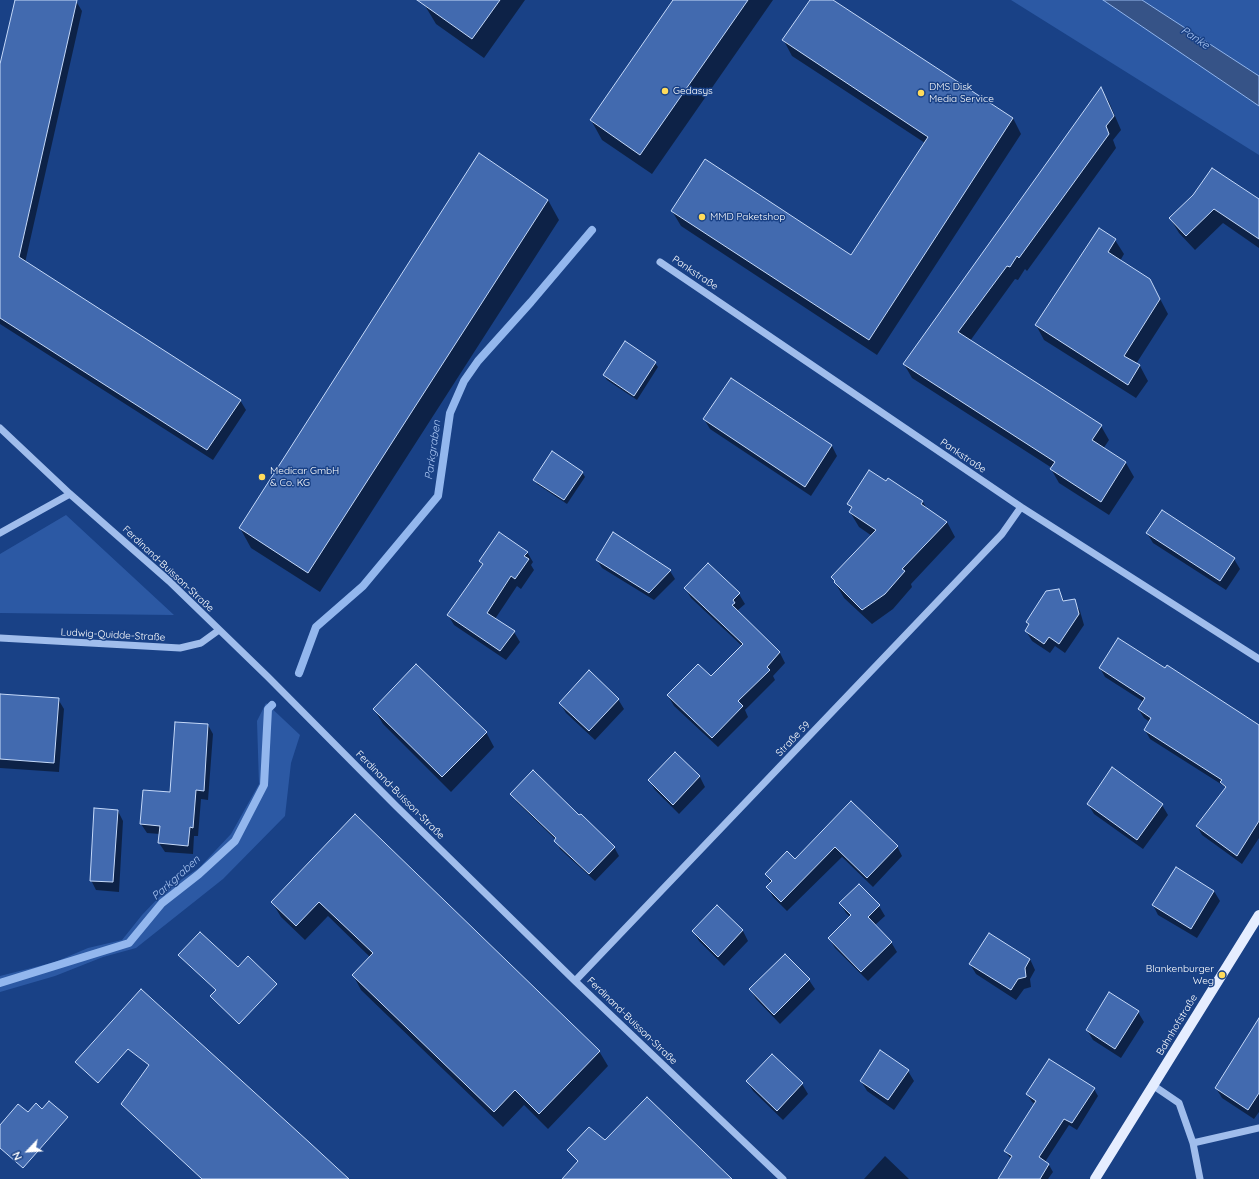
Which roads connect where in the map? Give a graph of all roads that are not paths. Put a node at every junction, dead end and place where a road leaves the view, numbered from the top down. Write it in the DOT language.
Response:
graph roads {
  1 [pos="660,262"];
  2 [pos="0,428"];
  3 [pos="70,494"];
  4 [pos="1021,507"];
  5 [pos="0,533"];
  6 [pos="219,630"];
  7 [pos="0,638"];
  8 [pos="1259,659"];
  9 [pos="1259,915"];
  10 [pos="575,981"];
  11 [pos="1154,1086"];
  12 [pos="1259,1128"];
  13 [pos="1193,1144"];
  14 [pos="783,1179"];
  15 [pos="1095,1179"];
  16 [pos="1200,1179"];
  1 -- 4 [label="street, Pankstraße"];
  2 -- 3 [label="street, Ferdinand-Buisson-Straße"];
  3 -- 5 [label="street"];
  3 -- 6 [label="street, Ferdinand-Buisson-Straße"];
  4 -- 8 [label="street, Pankstraße"];
  4 -- 10 [label="street, Straße 59"];
  6 -- 7 [label="street, Ludwig-Quidde-Straße"];
  6 -- 10 [label="street, Ferdinand-Buisson-Straße"];
  9 -- 11 [label="main road, Bahnhofstraße"];
  10 -- 14 [label="street, Ferdinand-Buisson-Straße"];
  11 -- 13 [label="street"];
  11 -- 15 [label="main road, Bahnhofstraße"];
  12 -- 13 [label="street"];
  13 -- 16 [label="street"];
}
